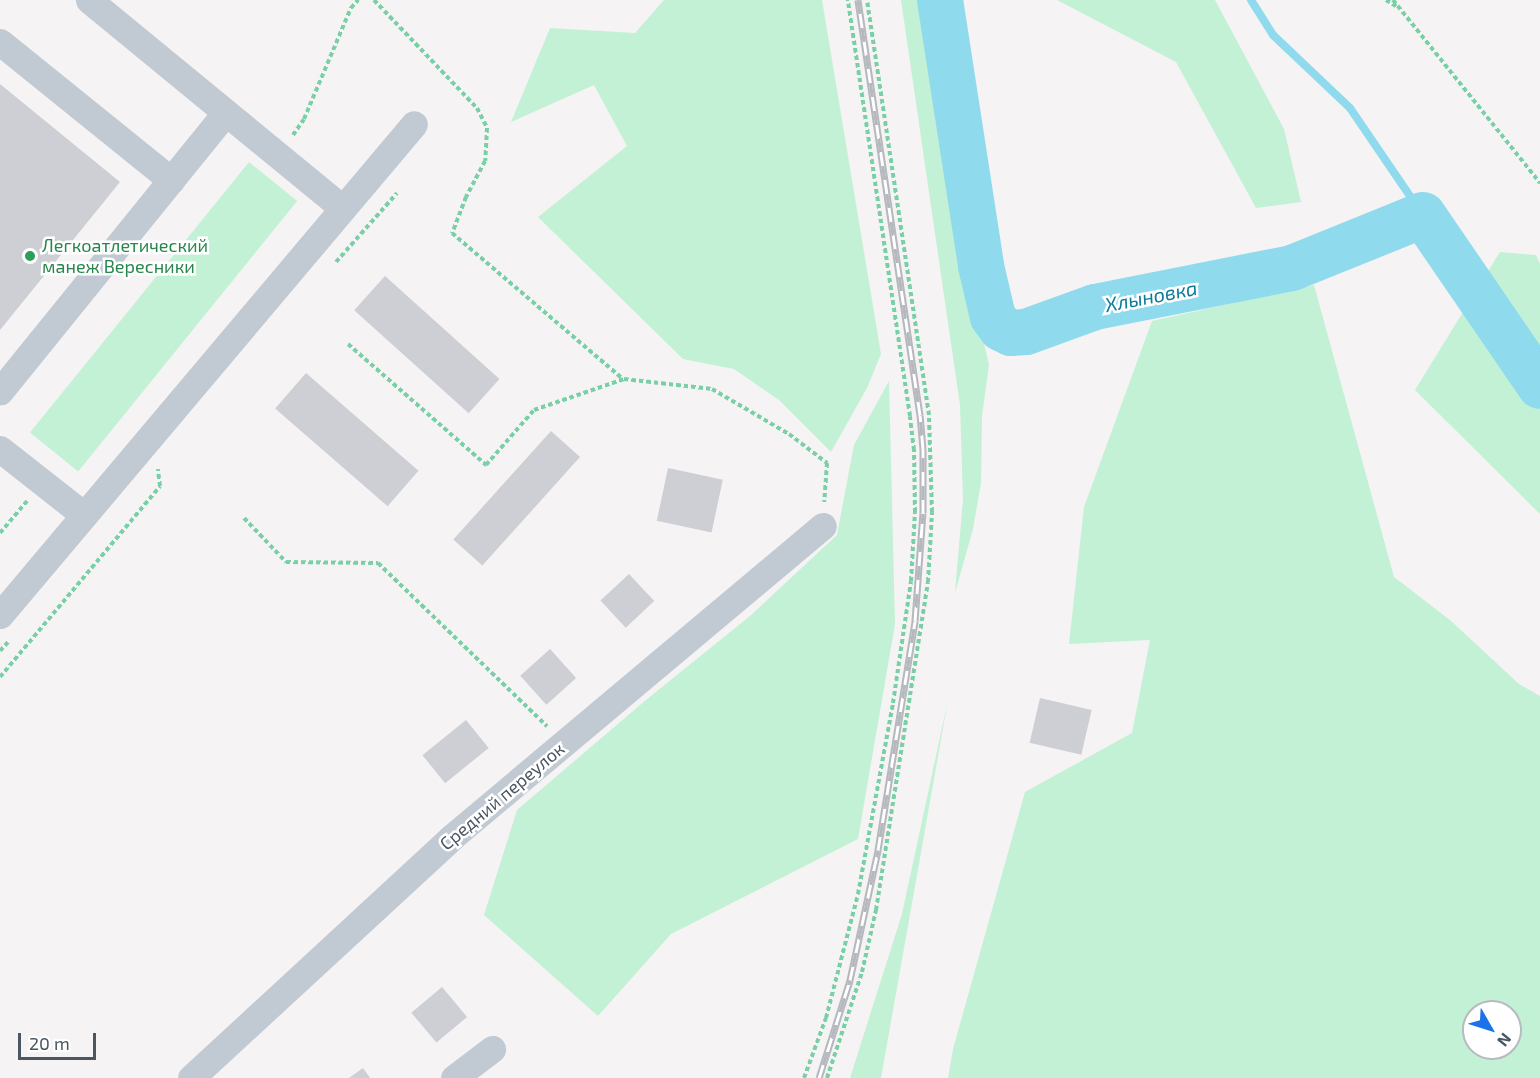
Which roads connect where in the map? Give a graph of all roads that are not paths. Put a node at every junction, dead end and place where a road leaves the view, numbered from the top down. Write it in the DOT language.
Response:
graph roads {
  1 [pos="89,0"];
  2 [pos="0,42"];
  3 [pos="226,112"];
  4 [pos="414,124"];
  5 [pos="171,180"];
  6 [pos="342,208"];
  7 [pos="0,391"];
  8 [pos="0,448"];
  9 [pos="84,515"];
  10 [pos="823,526"];
  11 [pos="0,615"];
  12 [pos="492,1049"];
  13 [pos="191,1078"];
  14 [pos="454,1078"];
  1 -- 3 [label="street"];
  2 -- 5 [label="street"];
  3 -- 5 [label="street"];
  3 -- 6 [label="street"];
  4 -- 6 [label="street"];
  5 -- 7 [label="street"];
  6 -- 9 [label="street"];
  8 -- 9 [label="street"];
  9 -- 11 [label="street"];
  10 -- 13 [label="street, Средний переулок"];
  12 -- 14 [label="street"];
}
